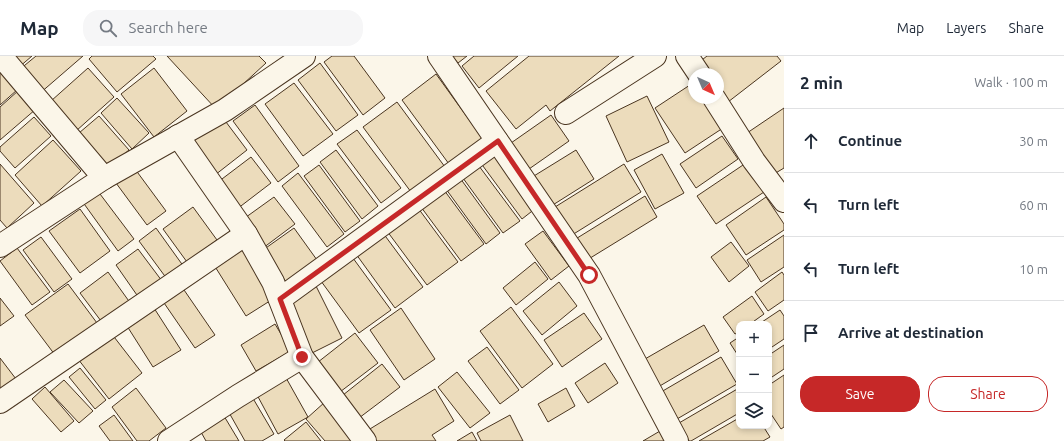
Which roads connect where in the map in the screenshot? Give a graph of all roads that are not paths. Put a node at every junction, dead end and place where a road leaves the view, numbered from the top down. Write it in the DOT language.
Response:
graph roads {
  1 [pos="1,56"];
  2 [pos="304,56"];
  3 [pos="439,56"];
  4 [pos="655,56"];
  5 [pos="687,56"];
  6 [pos="695,68"];
  7 [pos="718,104"];
  8 [pos="566,113"];
  9 [pos="178,136"];
  10 [pos="498,141"];
  11 [pos="104,178"];
  12 [pos="784,200"];
  13 [pos="246,234"];
  14 [pos="0,246"];
  15 [pos="280,299"];
  16 [pos="302,357"];
  17 [pos="0,402"];
  18 [pos="169,441"];
  19 [pos="365,441"];
  20 [pos="677,441"];
  1 -- 11 [label="street"];
  2 -- 9 [label="street"];
  3 -- 10 [label="street"];
  4 -- 8 [label="street"];
  5 -- 6 [label="street"];
  7 -- 12 [label="street"];
  9 -- 11 [label="street"];
  9 -- 13 [label="street"];
  10 -- 15 [label="street"];
  10 -- 20 [label="street"];
  11 -- 14 [label="street"];
  13 -- 15 [label="street"];
  13 -- 17 [label="street"];
  15 -- 16 [label="street"];
  16 -- 18 [label="street"];
  16 -- 19 [label="street"];
}
